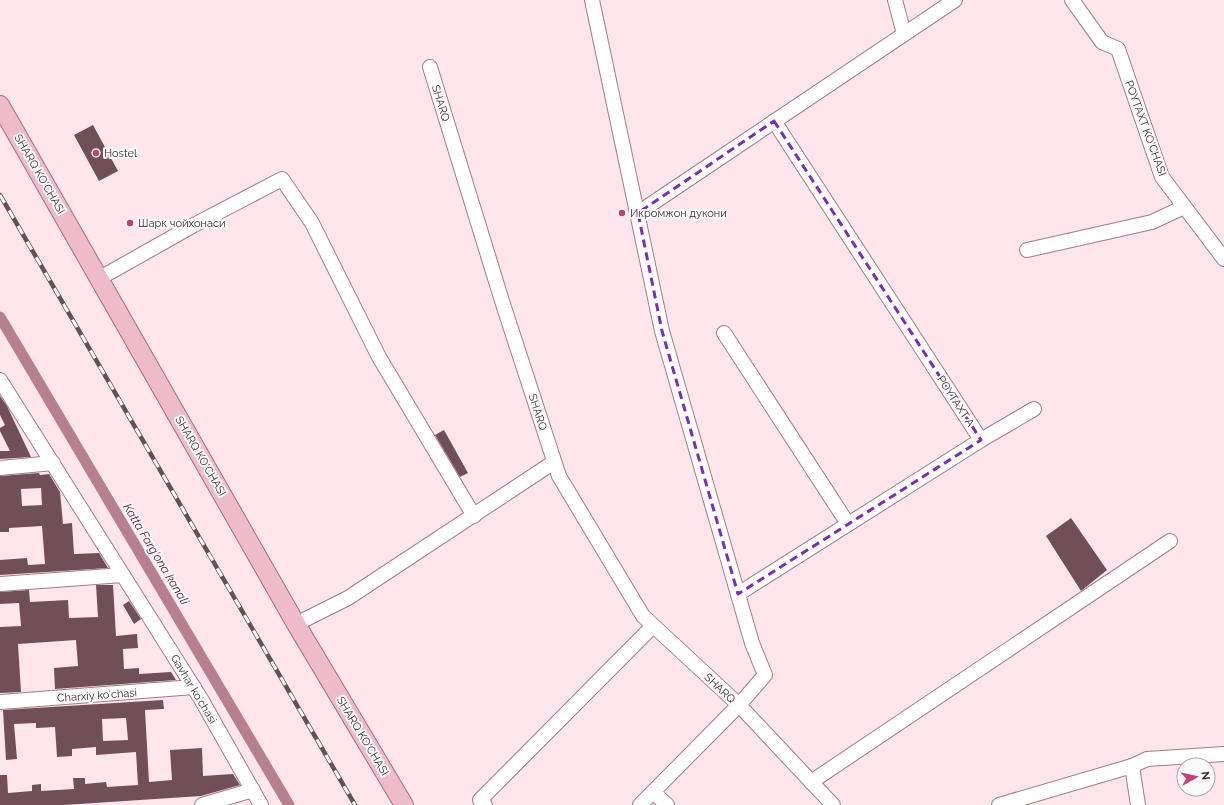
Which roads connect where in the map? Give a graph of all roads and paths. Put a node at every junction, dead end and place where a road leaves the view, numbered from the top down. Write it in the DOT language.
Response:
graph roads {
  1 [pos="592,0"];
  2 [pos="895,0"];
  3 [pos="955,0"];
  4 [pos="1072,0"];
  5 [pos="904,34"];
  6 [pos="430,67"];
  7 [pos="0,105"];
  8 [pos="774,121"];
  9 [pos="1184,206"];
  10 [pos="638,213"];
  11 [pos="1027,250"];
  12 [pos="1224,259"];
  13 [pos="100,278"];
  14 [pos="724,333"];
  15 [pos="0,380"];
  16 [pos="1034,409"];
  17 [pos="981,440"];
  18 [pos="554,462"];
  19 [pos="53,463"];
  20 [pos="0,468"];
  21 [pos="474,516"];
  22 [pos="848,524"];
  23 [pos="1170,541"];
  24 [pos="123,575"];
  25 [pos="0,584"];
  26 [pos="738,594"];
  27 [pos="296,624"];
  28 [pos="653,626"];
  29 [pos="194,688"];
  30 [pos="0,702"];
  31 [pos="739,705"];
  32 [pos="1224,754"];
  33 [pos="1132,766"];
  34 [pos="811,782"];
  35 [pos="253,790"];
  36 [pos="653,792"];
  37 [pos="202,805"];
  38 [pos="261,805"];
  39 [pos="404,805"];
  40 [pos="485,805"];
  41 [pos="640,805"];
  42 [pos="667,805"];
  43 [pos="833,805"];
  44 [pos="999,805"];
  45 [pos="1138,805"];
  1 -- 10 [label="street"];
  2 -- 5 [label="street"];
  3 -- 5 [label="street"];
  4 -- 9 [label="street, POYTAXT KO'CHASI"];
  5 -- 8 [label="street"];
  6 -- 18 [label="street, SHARQ"];
  7 -- 13 [label="main road, SHARQ KO'CHASI"];
  8 -- 10 [label="street"];
  8 -- 17 [label="street, POYTAXT A"];
  9 -- 11 [label="street"];
  9 -- 12 [label="street, POYTAXT KO'CHASI"];
  10 -- 26 [label="street"];
  13 -- 21 [label="street"];
  13 -- 27 [label="main road, SHARQ KO'CHASI"];
  14 -- 22 [label="street"];
  15 -- 19 [label="street, Gavhar koʻchasi"];
  16 -- 17 [label="street"];
  17 -- 22 [label="street, POYTAXT A"];
  18 -- 21 [label="street"];
  18 -- 28 [label="street, SHARQ"];
  19 -- 20 [label="street"];
  19 -- 24 [label="street, Gavhar koʻchasi"];
  21 -- 27 [label="street"];
  22 -- 26 [label="street, POYTAXT A"];
  23 -- 34 [label="street"];
  24 -- 25 [label="street"];
  24 -- 29 [label="street, Gavhar koʻchasi"];
  26 -- 31 [label="street"];
  27 -- 39 [label="main road, SHARQ KO'CHASI"];
  28 -- 31 [label="street, SHARQ"];
  28 -- 40 [label="street"];
  29 -- 30 [label="street, Charxiy koʻchasi"];
  29 -- 35 [label="street, Gavhar koʻchasi"];
  31 -- 34 [label="street, SHARQ"];
  31 -- 36 [label="street"];
  32 -- 33 [label="street"];
  33 -- 44 [label="street"];
  33 -- 45 [label="street"];
  34 -- 43 [label="street, SHARQ"];
  35 -- 37 [label="street"];
  35 -- 38 [label="street, Gavhar koʻchasi"];
  36 -- 41 [label="street"];
  36 -- 42 [label="street"];
}
